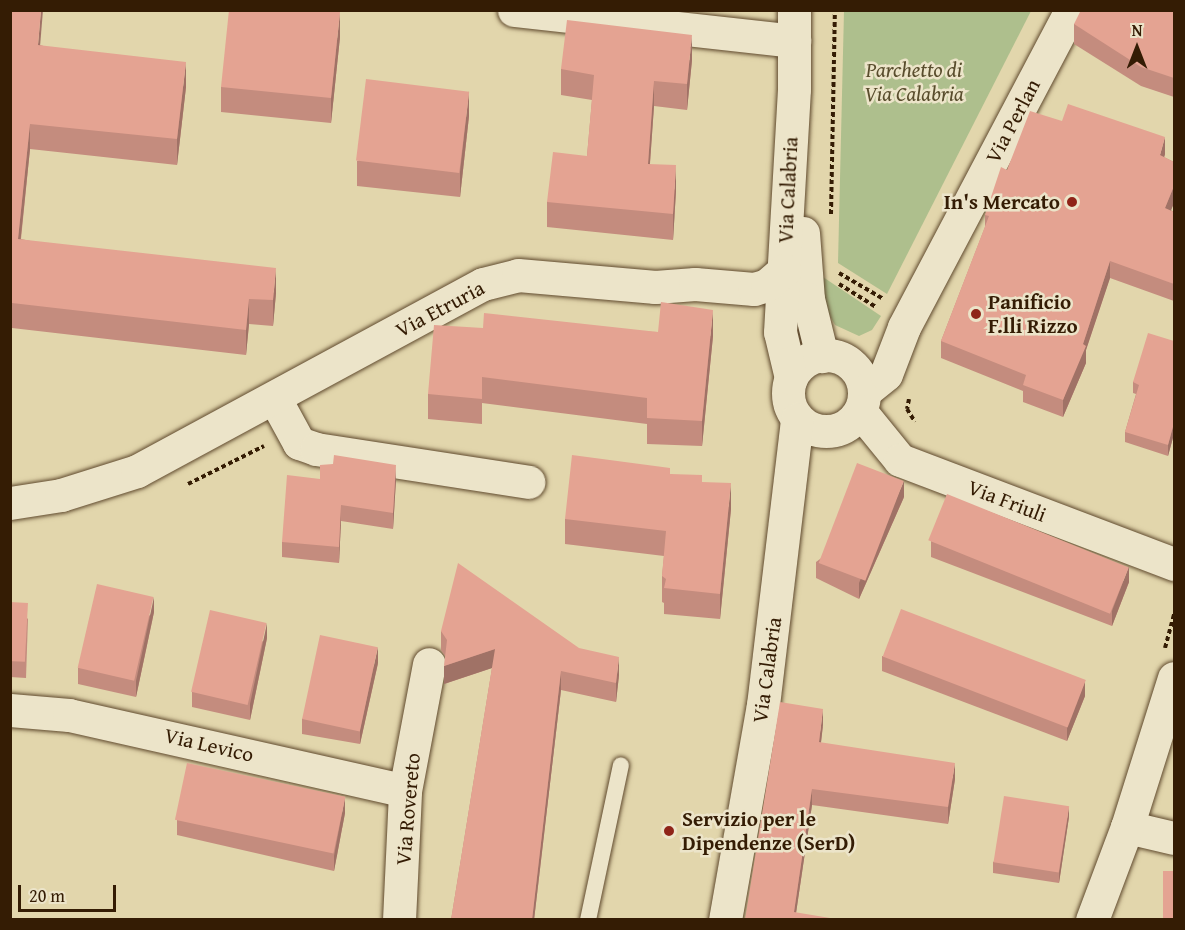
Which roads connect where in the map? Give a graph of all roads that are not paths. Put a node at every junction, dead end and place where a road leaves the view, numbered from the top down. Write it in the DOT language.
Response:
graph roads {
  1 [pos="514,10"];
  2 [pos="1071,10"];
  3 [pos="794,26"];
  4 [pos="792,108"];
  5 [pos="784,270"];
  6 [pos="655,287"];
  7 [pos="891,313"];
  8 [pos="780,333"];
  9 [pos="833,358"];
  10 [pos="791,378"];
  11 [pos="275,399"];
  12 [pos="862,402"];
  13 [pos="797,418"];
  14 [pos="528,482"];
  15 [pos="10,503"];
  16 [pos="1174,564"];
  17 [pos="429,664"];
  18 [pos="1174,678"];
  19 [pos="10,710"];
  20 [pos="621,765"];
  21 [pos="405,791"];
  22 [pos="1127,827"];
  23 [pos="1174,838"];
  24 [pos="399,920"];
  25 [pos="588,920"];
  26 [pos="725,920"];
  27 [pos="1092,920"];
  1 -- 3 [label="street"];
  2 -- 7 [label="street, Via Perlan"];
  3 -- 4 [label="street, Via Calabria"];
  4 -- 5 [label="street, Via Calabria"];
  4 -- 9 [label="street, Via Calabria"];
  5 -- 6 [label="street, Via Etruria"];
  5 -- 8 [label="street, Via Calabria"];
  6 -- 8 [label="street, Via Etruria"];
  6 -- 11 [label="street, Via Etruria"];
  7 -- 9 [label="street"];
  7 -- 12 [label="street, Via Perlan"];
  8 -- 10 [label="street, Via Calabria"];
  9 -- 10 [label="street"];
  9 -- 12 [label="street, Via Calabria"];
  10 -- 13 [label="street, Via Calabria"];
  11 -- 14 [label="street"];
  11 -- 15 [label="street, Via Etruria"];
  12 -- 13 [label="street"];
  12 -- 16 [label="street, Via Friuli"];
  13 -- 26 [label="street, Via Calabria"];
  17 -- 21 [label="street, Via Rovereto"];
  18 -- 22 [label="street"];
  19 -- 21 [label="street, Via Levico"];
  20 -- 25 [label="lane"];
  21 -- 24 [label="street, Via Rovereto"];
  22 -- 23 [label="street"];
  22 -- 27 [label="street"];
}
